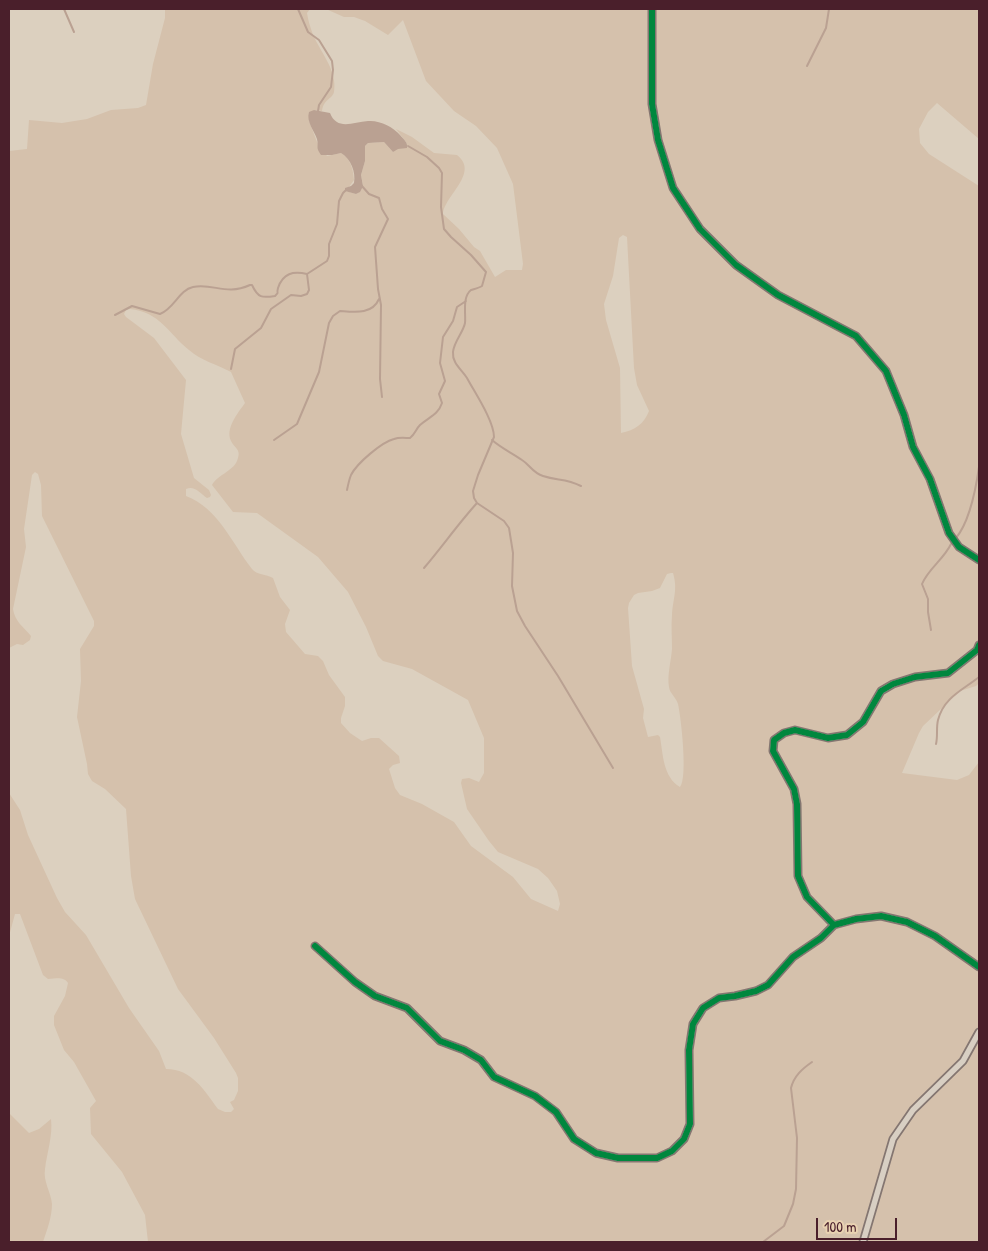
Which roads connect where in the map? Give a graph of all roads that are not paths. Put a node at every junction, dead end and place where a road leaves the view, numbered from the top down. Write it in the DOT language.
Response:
graph roads {
  1 [pos="652,9"];
  2 [pos="979,560"];
  3 [pos="979,645"];
  4 [pos="834,925"];
  5 [pos="315,946"];
  6 [pos="979,968"];
  7 [pos="979,1032"];
  8 [pos="863,1242"];
  1 -- 2 [label="street"];
  3 -- 4 [label="street"];
  4 -- 5 [label="street"];
  4 -- 6 [label="street"];
  7 -- 8 [label="street"];
}
